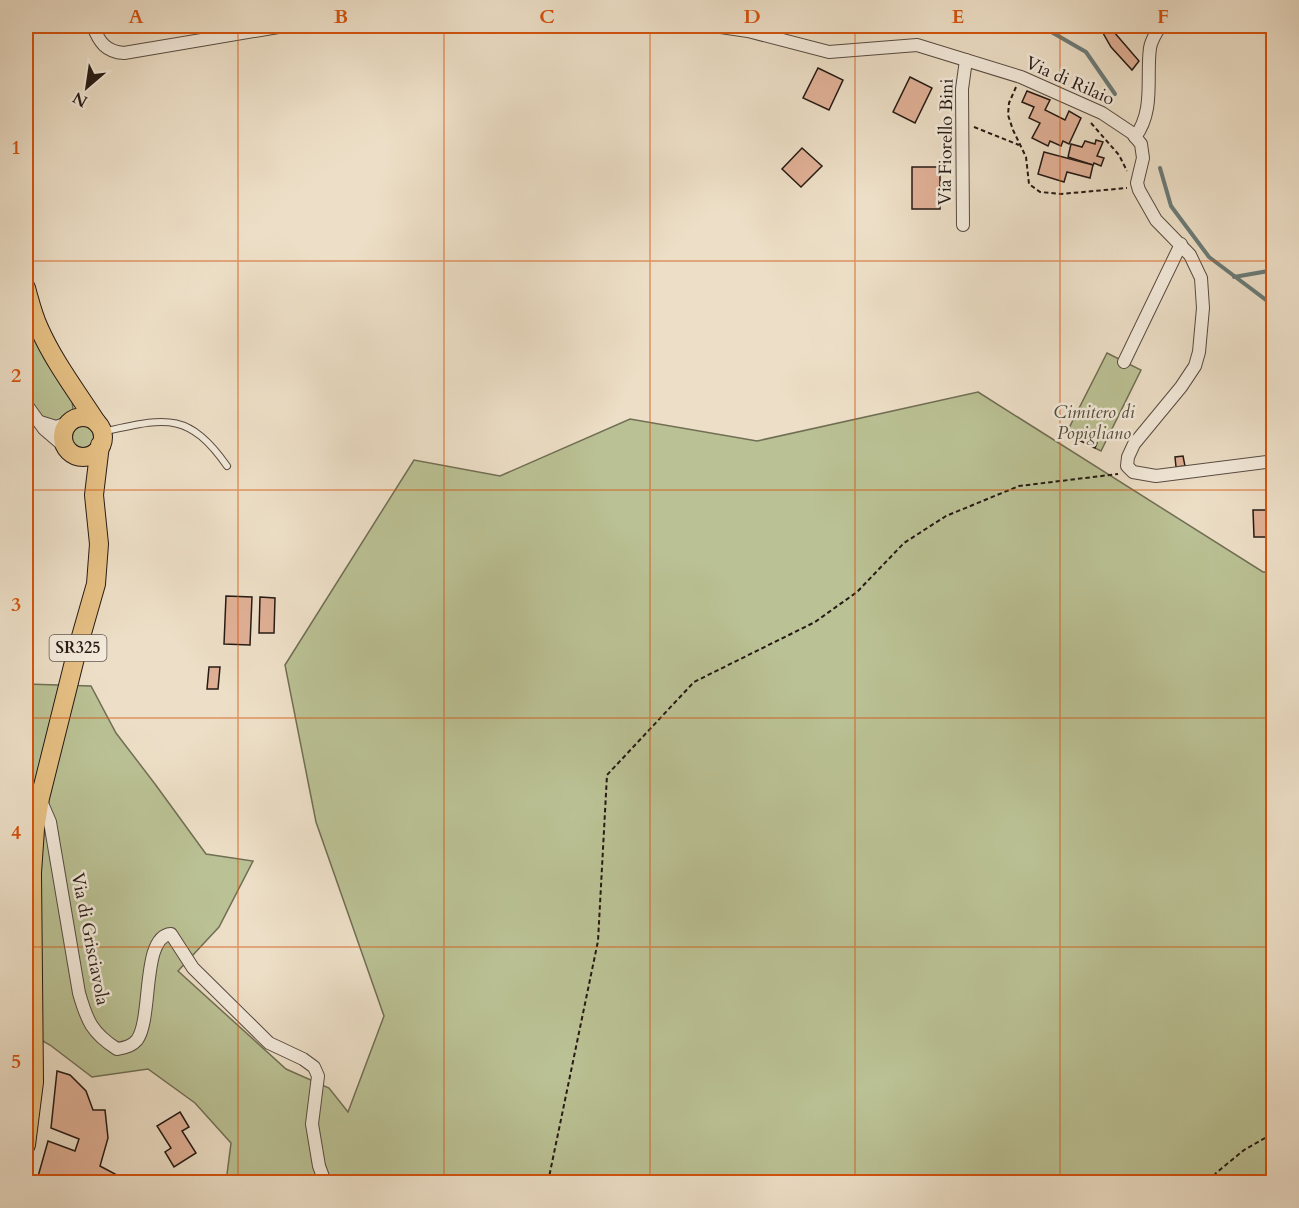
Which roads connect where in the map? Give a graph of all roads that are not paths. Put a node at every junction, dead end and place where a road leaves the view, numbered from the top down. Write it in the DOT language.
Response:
graph roads {
  1 [pos="93,26"];
  2 [pos="284,26"];
  3 [pos="682,26"];
  4 [pos="712,26"];
  5 [pos="1160,26"];
  6 [pos="966,60"];
  7 [pos="1135,137"];
  8 [pos="963,225"];
  9 [pos="1181,244"];
  10 [pos="26,288"];
  11 [pos="1125,362"];
  12 [pos="68,381"];
  13 [pos="26,404"];
  14 [pos="36,421"];
  15 [pos="70,422"];
  16 [pos="100,433"];
  17 [pos="69,450"];
  18 [pos="1274,461"];
  19 [pos="227,466"];
  20 [pos="94,495"];
  21 [pos="40,798"];
  22 [pos="26,1145"];
  23 [pos="325,1182"];
  1 -- 2 [label="street"];
  3 -- 4 [label="street, Via di Rilaio"];
  4 -- 6 [label="street, Via di Rilaio"];
  5 -- 7 [label="street"];
  6 -- 7 [label="street, Via di Rilaio"];
  6 -- 8 [label="street, Via Fiorello Bini"];
  7 -- 9 [label="street"];
  9 -- 11 [label="street"];
  9 -- 18 [label="street"];
  10 -- 12 [label="main road"];
  12 -- 15 [label="main road"];
  12 -- 16 [label="main road"];
  13 -- 14 [label="street"];
  14 -- 15 [label="street"];
  14 -- 17 [label="street"];
  15 -- 16 [label="main road"];
  15 -- 17 [label="main road"];
  16 -- 17 [label="main road"];
  16 -- 19 [label="lane"];
  16 -- 20 [label="main road, SR325"];
  17 -- 20 [label="main road, SR325"];
  20 -- 21 [label="main road, SR325"];
  21 -- 22 [label="main road, SR325"];
  21 -- 23 [label="street, Via di Grisciavola"];
}
